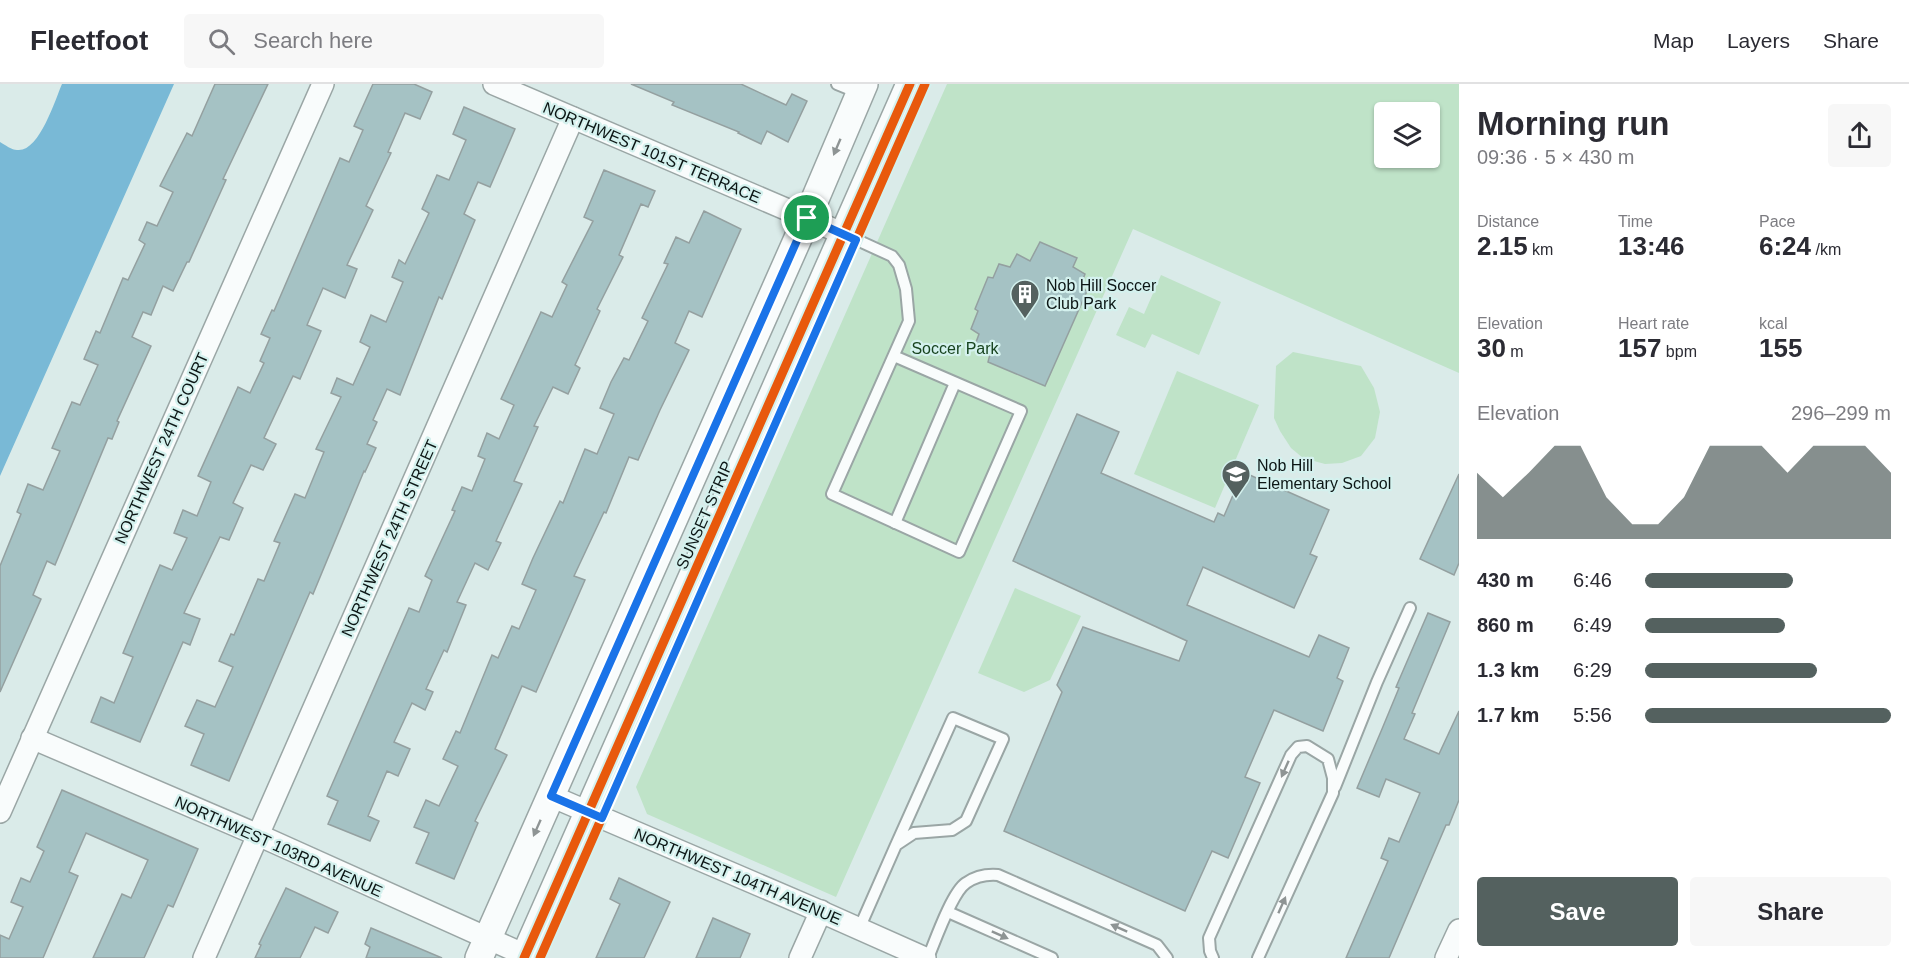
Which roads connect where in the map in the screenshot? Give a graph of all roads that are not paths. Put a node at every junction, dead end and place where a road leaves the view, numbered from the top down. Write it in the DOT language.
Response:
graph roads {
  1 [pos="322,84"];
  2 [pos="494,84"];
  3 [pos="910,84"];
  4 [pos="853,87"];
  5 [pos="573,118"];
  6 [pos="807,218"];
  7 [pos="844,234"];
  8 [pos="894,356"];
  9 [pos="955,382"];
  10 [pos="895,523"];
  11 [pos="1410,608"];
  12 [pos="32,738"];
  13 [pos="1333,793"];
  14 [pos="551,796"];
  15 [pos="0,812"];
  16 [pos="590,813"];
  17 [pos="258,835"];
  18 [pos="896,845"];
  19 [pos="821,911"];
  20 [pos="948,912"];
  21 [pos="860,928"];
  22 [pos="1459,930"];
  23 [pos="484,948"];
  24 [pos="525,957"];
  25 [pos="204,958"];
  26 [pos="800,958"];
  27 [pos="926,958"];
  28 [pos="1052,958"];
  29 [pos="1167,958"];
  30 [pos="1213,958"];
  31 [pos="1258,958"];
  32 [pos="1446,958"];
  1 -- 12 [label="street, NORTHWEST 24TH COURT"];
  2 -- 5 [label="street, NORTHWEST 101ST TERRACE"];
  3 -- 7 [label="street, SUNSET STRIP"];
  4 -- 6 [label="street, SUNSET STRIP, one-way"];
  5 -- 6 [label="street, NORTHWEST 101ST TERRACE"];
  5 -- 17 [label="street, NORTHWEST 24TH STREET"];
  6 -- 7 [label="street, NORTHWEST 101ST TERRACE"];
  6 -- 14 [label="street, SUNSET STRIP"];
  7 -- 8 [label="lane"];
  7 -- 16 [label="street, SUNSET STRIP"];
  8 -- 9 [label="lane"];
  8 -- 10 [label="lane"];
  9 -- 10 [label="lane"];
  9 -- 10 [label="lane"];
  11 -- 13 [label="lane"];
  12 -- 15 [label="street, NORTHWEST 24TH COURT"];
  12 -- 17 [label="street, NORTHWEST 103RD AVENUE"];
  13 -- 30 [label="lane, one-way"];
  31 -- 13 [label="lane, one-way"];
  14 -- 16 [label="street, NORTHWEST 104TH AVENUE"];
  14 -- 23 [label="street, SUNSET STRIP, one-way"];
  16 -- 19 [label="street, NORTHWEST 104TH AVENUE"];
  16 -- 24 [label="street, SUNSET STRIP"];
  17 -- 23 [label="street, NORTHWEST 103RD AVENUE"];
  17 -- 25 [label="street, NORTHWEST 24TH STREET"];
  18 -- 18 [label="lane"];
  18 -- 21 [label="lane"];
  19 -- 21 [label="street, NORTHWEST 104TH AVENUE"];
  19 -- 26 [label="street"];
  20 -- 27 [label="lane"];
  20 -- 28 [label="lane, one-way"];
  29 -- 20 [label="lane, one-way"];
  21 -- 27 [label="street, NORTHWEST 104TH AVENUE"];
  22 -- 32 [label="street"];
  23 -- 24 [label="street, NORTHWEST 103RD AVENUE"];
}
